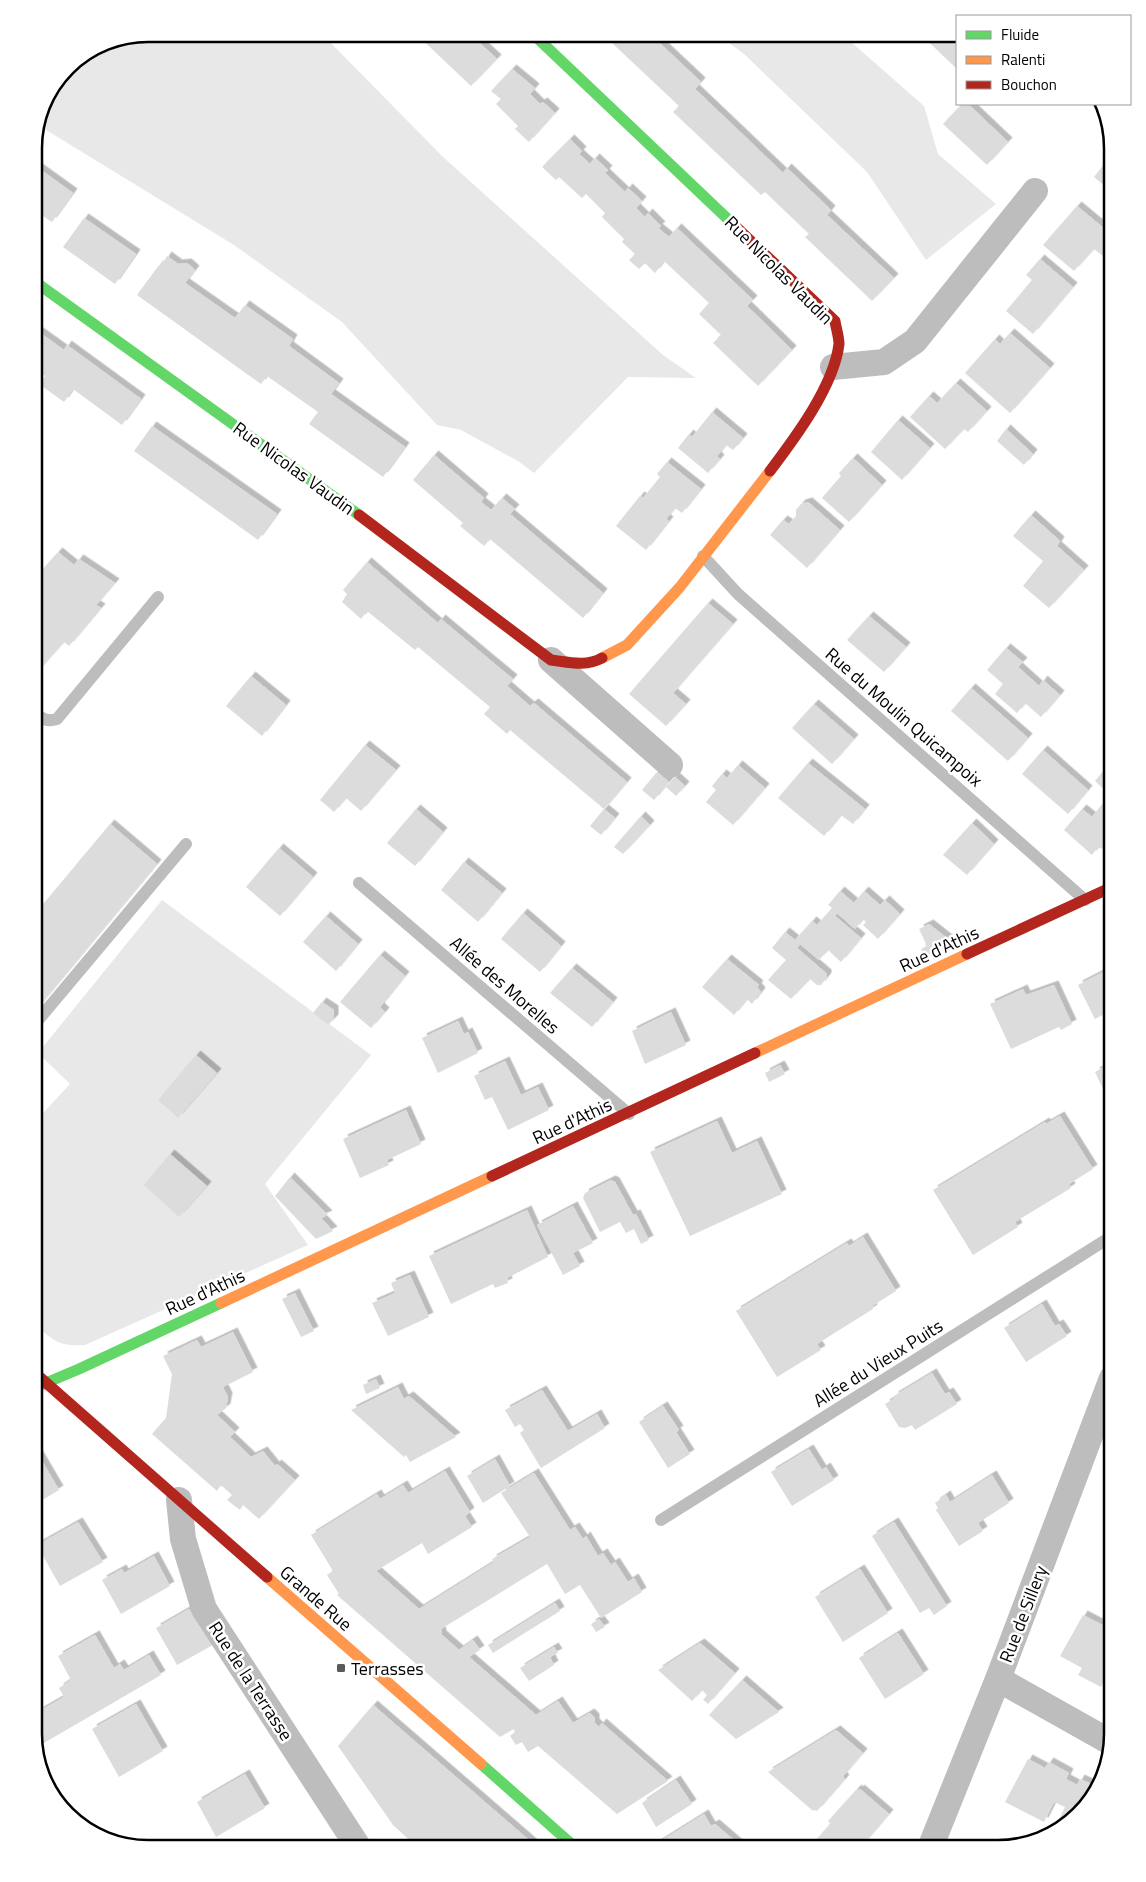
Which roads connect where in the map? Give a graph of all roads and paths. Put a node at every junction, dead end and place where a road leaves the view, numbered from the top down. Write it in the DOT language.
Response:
graph roads {
  1 [pos="546,42"];
  2 [pos="1035,191"];
  3 [pos="43,287"];
  4 [pos="832,367"];
  5 [pos="703,556"];
  6 [pos="158,597"];
  7 [pos="550,660"];
  8 [pos="43,719"];
  9 [pos="670,765"];
  10 [pos="186,844"];
  11 [pos="359,883"];
  12 [pos="1104,891"];
  13 [pos="1085,900"];
  14 [pos="42,1015"];
  15 [pos="629,1114"];
  16 [pos="1104,1241"];
  17 [pos="42,1380"];
  18 [pos="46,1383"];
  19 [pos="42,1385"];
  20 [pos="1104,1399"];
  21 [pos="179,1500"];
  22 [pos="662,1520"];
  23 [pos="998,1679"];
  24 [pos="1104,1738"];
  25 [pos="353,1839"];
  26 [pos="566,1839"];
  27 [pos="933,1840"];
  1 -- 4 [label="street, Rue Nicolas Vaudin"];
  2 -- 4 [label="street"];
  3 -- 7 [label="street, Rue Nicolas Vaudin"];
  4 -- 5 [label="street, Rue Nicolas Vaudin"];
  5 -- 7 [label="street, Rue Nicolas Vaudin"];
  5 -- 13 [label="lane, Rue du Moulin Quicampoix"];
  6 -- 8 [label="lane"];
  7 -- 9 [label="street, Rue Nicolas Vaudin"];
  10 -- 14 [label="lane"];
  11 -- 15 [label="lane, Allée des Morelles"];
  12 -- 13 [label="street, Rue d'Athis"];
  13 -- 15 [label="street, Rue d'Athis"];
  15 -- 18 [label="street, Rue d'Athis"];
  16 -- 22 [label="lane, Allée du Vieux Puits"];
  17 -- 18 [label="street, Grande Rue"];
  18 -- 19 [label="street, Rue d'Athis"];
  18 -- 21 [label="street, Grande Rue"];
  20 -- 23 [label="street, Rue de Sillery"];
  21 -- 25 [label="street, Rue de la Terrasse"];
  21 -- 26 [label="street, Grande Rue"];
  23 -- 24 [label="street"];
  23 -- 27 [label="street, Rue de Sillery"];
}
